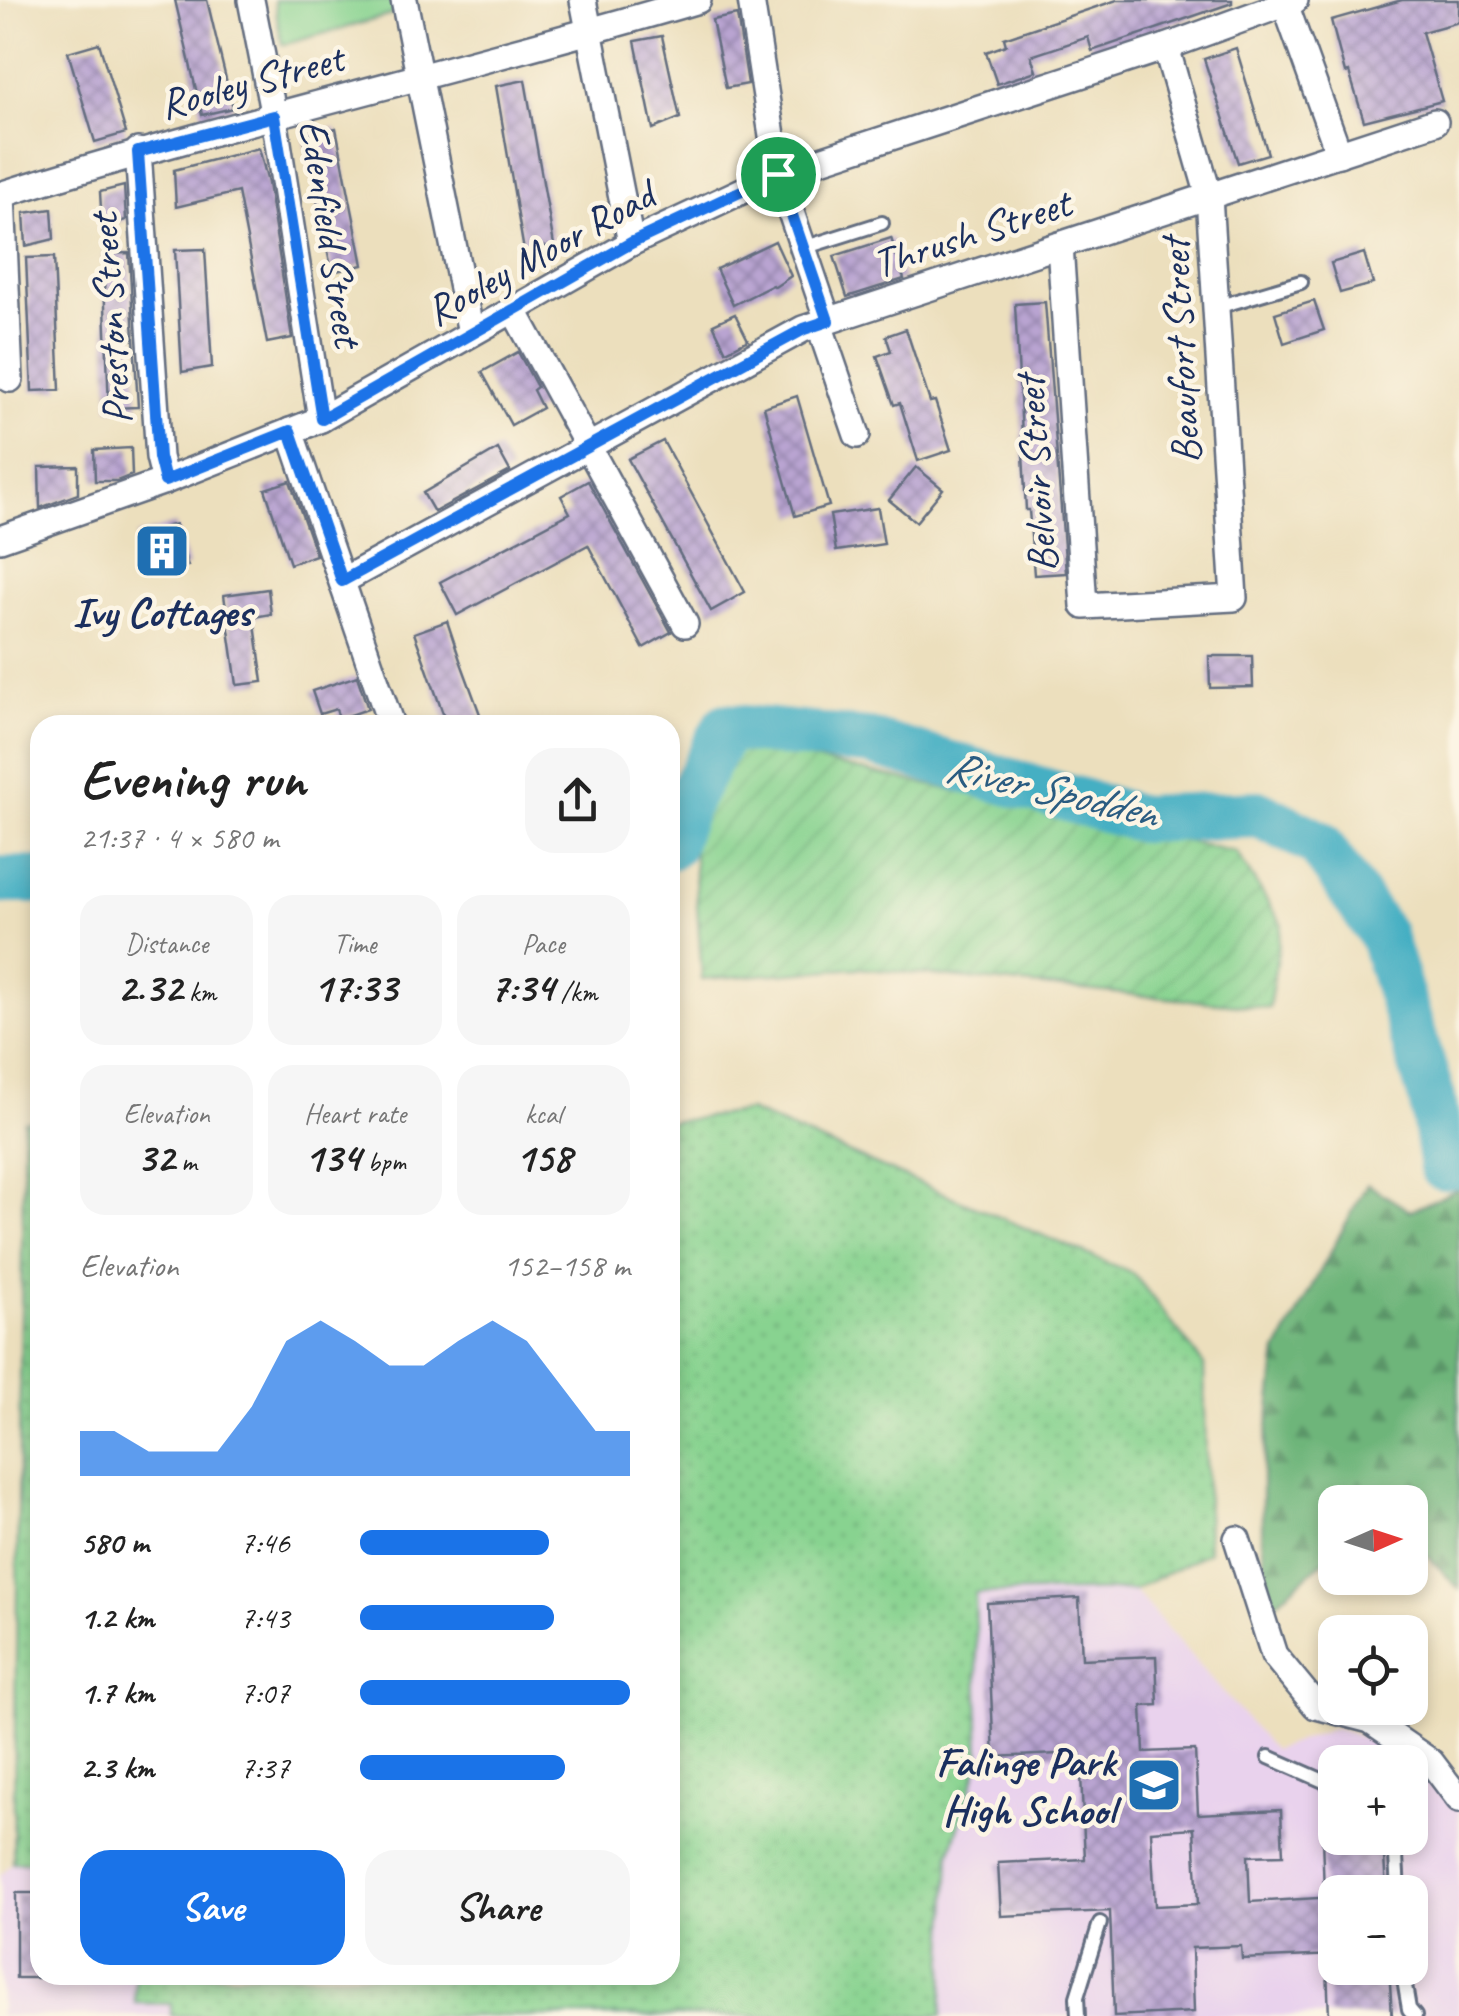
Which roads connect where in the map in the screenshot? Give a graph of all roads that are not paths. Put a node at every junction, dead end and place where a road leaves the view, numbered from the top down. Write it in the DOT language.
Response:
graph roads {
  1 [pos="251,0"];
  2 [pos="404,0"];
  3 [pos="583,0"];
  4 [pos="698,0"];
  5 [pos="751,0"];
  6 [pos="1290,2"];
  7 [pos="589,32"];
  8 [pos="1166,47"];
  9 [pos="420,76"];
  10 [pos="274,116"];
  11 [pos="1435,122"];
  12 [pos="138,152"];
  13 [pos="1338,154"];
  14 [pos="778,174"];
  15 [pos="1,195"];
  16 [pos="1210,196"];
  17 [pos="882,222"];
  18 [pos="631,243"];
  19 [pos="1060,245"];
  20 [pos="803,248"];
  21 [pos="1301,282"];
  22 [pos="1216,307"];
  23 [pos="512,309"];
  24 [pos="824,322"];
  25 [pos="471,333"];
  26 [pos="10,378"];
  27 [pos="322,419"];
  28 [pos="290,431"];
  29 [pos="857,436"];
  30 [pos="588,447"];
  31 [pos="165,481"];
  32 [pos="0,539"];
  33 [pos="342,581"];
  34 [pos="1176,601"];
  35 [pos="685,624"];
  36 [pos="388,715"];
  37 [pos="1237,1539"];
  38 [pos="1269,1757"];
  39 [pos="1318,1779"];
  40 [pos="1459,1799"];
  41 [pos="1100,1923"];
  42 [pos="1405,1985"];
  43 [pos="1078,2016"];
  44 [pos="1415,2016"];
  1 -- 10 [label="street, Edenfield Street"];
  2 -- 9 [label="street"];
  3 -- 7 [label="street"];
  4 -- 7 [label="street, Rooley Street"];
  5 -- 14 [label="street"];
  6 -- 8 [label="street, Rooley Moor Road"];
  6 -- 13 [label="street"];
  7 -- 9 [label="street, Rooley Street"];
  7 -- 18 [label="street"];
  8 -- 14 [label="street, Rooley Moor Road"];
  8 -- 16 [label="street, Beaufort Street"];
  9 -- 10 [label="street, Rooley Street"];
  9 -- 25 [label="street"];
  10 -- 12 [label="street, Rooley Street"];
  10 -- 27 [label="street, Edenfield Street"];
  11 -- 13 [label="street, Thrush Street"];
  12 -- 15 [label="street, Rooley Street"];
  12 -- 31 [label="street, Preston Street"];
  13 -- 16 [label="street, Thrush Street"];
  14 -- 18 [label="street, Rooley Moor Road"];
  14 -- 20 [label="street"];
  15 -- 26 [label="street"];
  16 -- 19 [label="street, Thrush Street"];
  16 -- 22 [label="street, Beaufort Street"];
  17 -- 20 [label="lane"];
  18 -- 23 [label="street, Rooley Moor Road"];
  19 -- 24 [label="street, Thrush Street"];
  19 -- 34 [label="street, Belvoir Street"];
  20 -- 24 [label="street"];
  21 -- 22 [label="lane"];
  22 -- 34 [label="street, Beaufort Street"];
  23 -- 25 [label="street, Rooley Moor Road"];
  23 -- 30 [label="street"];
  24 -- 29 [label="street"];
  24 -- 30 [label="street, Thrush Street"];
  25 -- 27 [label="street, Rooley Moor Road"];
  27 -- 28 [label="street, Rooley Moor Road"];
  28 -- 31 [label="street, Rooley Moor Road"];
  28 -- 33 [label="street"];
  30 -- 33 [label="street, Thrush Street"];
  30 -- 35 [label="street"];
  31 -- 32 [label="street, Rooley Moor Road"];
  33 -- 36 [label="street"];
  37 -- 40 [label="street"];
  38 -- 39 [label="lane"];
  41 -- 43 [label="lane"];
  42 -- 44 [label="lane"];
}
